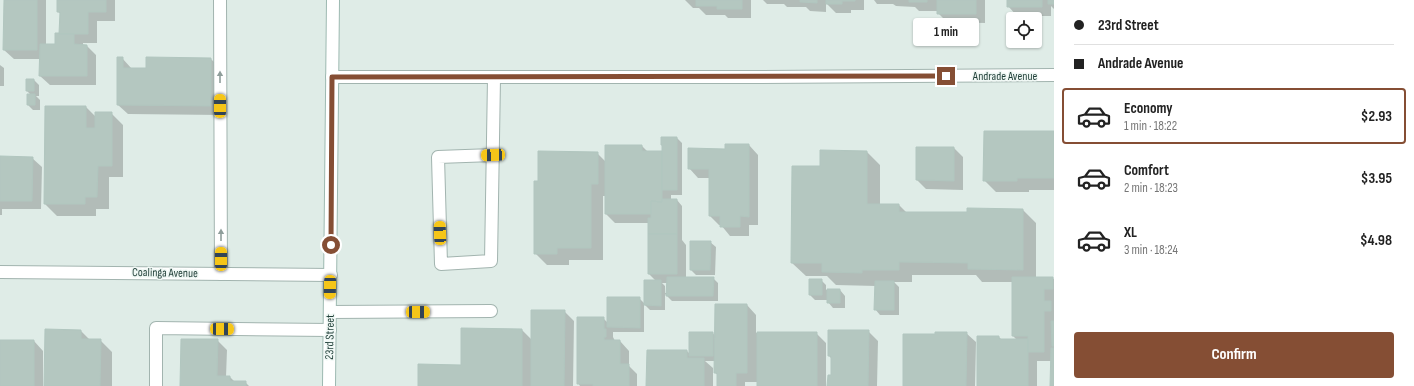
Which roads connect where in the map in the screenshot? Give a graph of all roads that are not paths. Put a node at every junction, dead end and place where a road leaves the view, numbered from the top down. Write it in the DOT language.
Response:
graph roads {
  1 [pos="220,0"];
  2 [pos="333,0"];
  3 [pos="1054,75"];
  4 [pos="332,77"];
  5 [pos="494,78"];
  6 [pos="493,155"];
  7 [pos="0,272"];
  8 [pos="221,274"];
  9 [pos="331,275"];
  10 [pos="491,311"];
  11 [pos="330,312"];
  12 [pos="330,330"];
  13 [pos="156,386"];
  14 [pos="329,386"];
  8 -- 1 [label="street, one-way"];
  2 -- 4 [label="street, 23rd Street"];
  3 -- 5 [label="street, Andrade Avenue"];
  4 -- 5 [label="street, Andrade Avenue"];
  4 -- 9 [label="street, 23rd Street"];
  5 -- 6 [label="street"];
  6 -- 6 [label="street"];
  7 -- 8 [label="street, Coalinga Avenue"];
  8 -- 9 [label="street, Coalinga Avenue"];
  9 -- 11 [label="street, 23rd Street"];
  10 -- 11 [label="street"];
  11 -- 12 [label="street, 23rd Street"];
  12 -- 13 [label="street"];
  12 -- 14 [label="street, 23rd Street"];
}
